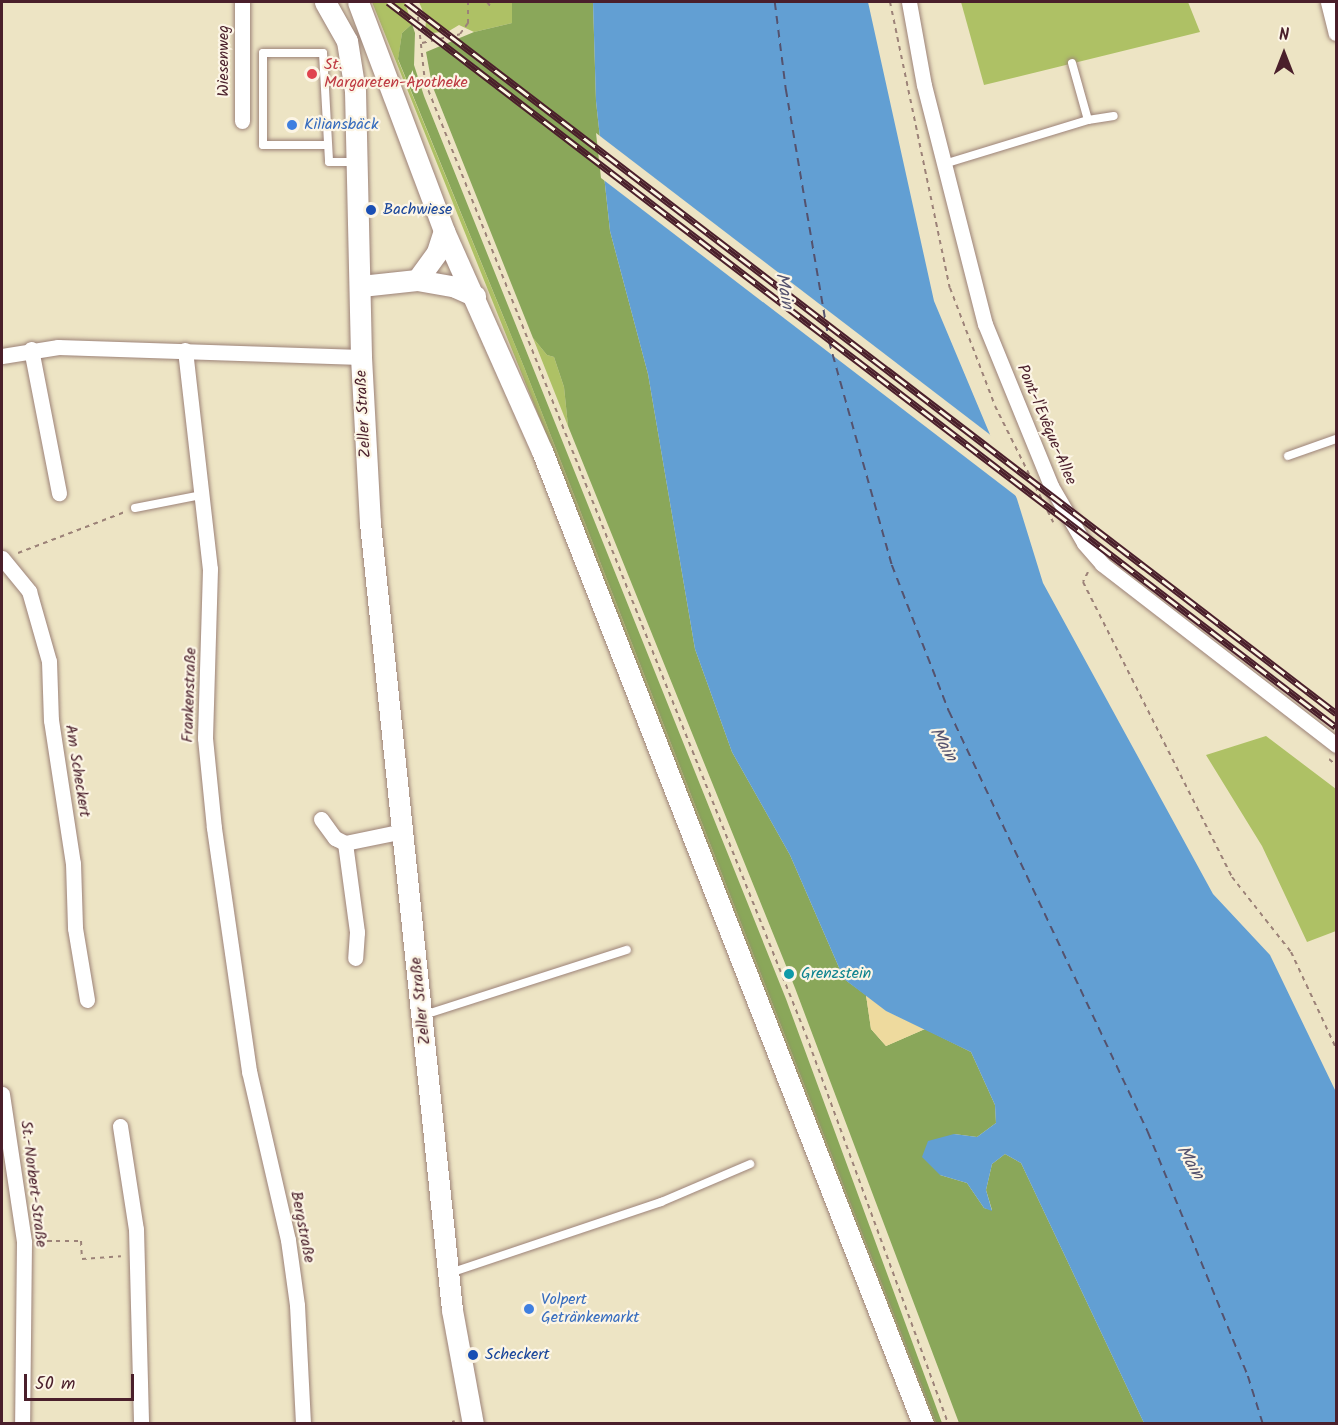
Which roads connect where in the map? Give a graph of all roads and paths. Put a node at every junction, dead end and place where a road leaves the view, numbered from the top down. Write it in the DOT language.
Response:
graph roads {
  1 [pos="242,2"];
  2 [pos="325,2"];
  3 [pos="358,2"];
  4 [pos="411,2"];
  5 [pos="468,2"];
  6 [pos="487,2"];
  7 [pos="890,2"];
  8 [pos="909,2"];
  9 [pos="491,6"];
  10 [pos="1332,9"];
  11 [pos="1336,33"];
  12 [pos="422,43"];
  13 [pos="1072,63"];
  14 [pos="1114,116"];
  15 [pos="1088,120"];
  16 [pos="242,121"];
  17 [pos="328,145"];
  18 [pos="356,162"];
  19 [pos="944,164"];
  20 [pos="444,231"];
  21 [pos="417,280"];
  22 [pos="361,286"];
  23 [pos="475,296"];
  24 [pos="31,349"];
  25 [pos="185,350"];
  26 [pos="2,356"];
  27 [pos="361,357"];
  28 [pos="1336,439"];
  29 [pos="1288,456"];
  30 [pos="58,493"];
  31 [pos="201,495"];
  32 [pos="135,508"];
  33 [pos="1057,528"];
  34 [pos="5,561"];
  35 [pos="1090,570"];
  36 [pos="1336,745"];
  37 [pos="1321,753"];
  38 [pos="1336,765"];
  39 [pos="321,819"];
  40 [pos="403,831"];
  41 [pos="345,843"];
  42 [pos="627,950"];
  43 [pos="354,958"];
  44 [pos="87,1000"];
  45 [pos="422,1015"];
  46 [pos="1336,1036"];
  47 [pos="1332,1037"];
  48 [pos="244,1040"];
  49 [pos="1336,1048"];
  50 [pos="2,1094"];
  51 [pos="120,1126"];
  52 [pos="750,1164"];
  53 [pos="24,1242"];
  54 [pos="137,1255"];
  55 [pos="449,1274"];
  56 [pos="22,1424"];
  57 [pos="141,1424"];
  58 [pos="303,1424"];
  59 [pos="473,1424"];
  60 [pos="922,1424"];
  61 [pos="948,1424"];
  1 -- 16 [label="street, Wiesenweg"];
  2 -- 18 [label="main road, Zeller Straße"];
  3 -- 20 [label="main road"];
  4 -- 12 [label="path"];
  5 -- 12 [label="path"];
  6 -- 9 [label="path"];
  7 -- 33 [label="path"];
  8 -- 19 [label="street, Pont-l'Evêque-Allee"];
  10 -- 11 [label="street"];
  12 -- 61 [label="path"];
  13 -- 15 [label="lane"];
  14 -- 15 [label="lane"];
  15 -- 19 [label="lane"];
  17 -- 17 [label="lane"];
  17 -- 18 [label="lane"];
  18 -- 22 [label="main road, Zeller Straße"];
  19 -- 36 [label="street, Pont-l'Evêque-Allee"];
  20 -- 21 [label="main road"];
  20 -- 23 [label="main road"];
  21 -- 22 [label="main road"];
  21 -- 23 [label="main road"];
  22 -- 27 [label="main road, Zeller Straße"];
  23 -- 60 [label="main road"];
  24 -- 25 [label="street"];
  24 -- 26 [label="street"];
  24 -- 30 [label="street"];
  25 -- 27 [label="street"];
  25 -- 31 [label="street, Frankenstraße"];
  27 -- 40 [label="main road, Zeller Straße"];
  28 -- 29 [label="lane"];
  31 -- 32 [label="lane"];
  31 -- 48 [label="street, Frankenstraße"];
  32 -- 34 [label="path"];
  34 -- 44 [label="street, Am Scheckert"];
  35 -- 47 [label="path"];
  37 -- 38 [label="path"];
  39 -- 41 [label="street"];
  40 -- 41 [label="street"];
  40 -- 45 [label="main road, Zeller Straße"];
  41 -- 43 [label="street"];
  42 -- 45 [label="lane"];
  45 -- 55 [label="main road, Zeller Straße"];
  46 -- 47 [label="path"];
  47 -- 49 [label="path"];
  48 -- 58 [label="street, Bergstraße"];
  50 -- 53 [label="street, St.-Norbert-Straße"];
  51 -- 54 [label="street"];
  52 -- 55 [label="lane"];
  53 -- 54 [label="path"];
  53 -- 56 [label="street, St.-Norbert-Straße"];
  54 -- 57 [label="street"];
  55 -- 59 [label="main road, Zeller Straße"];
}
